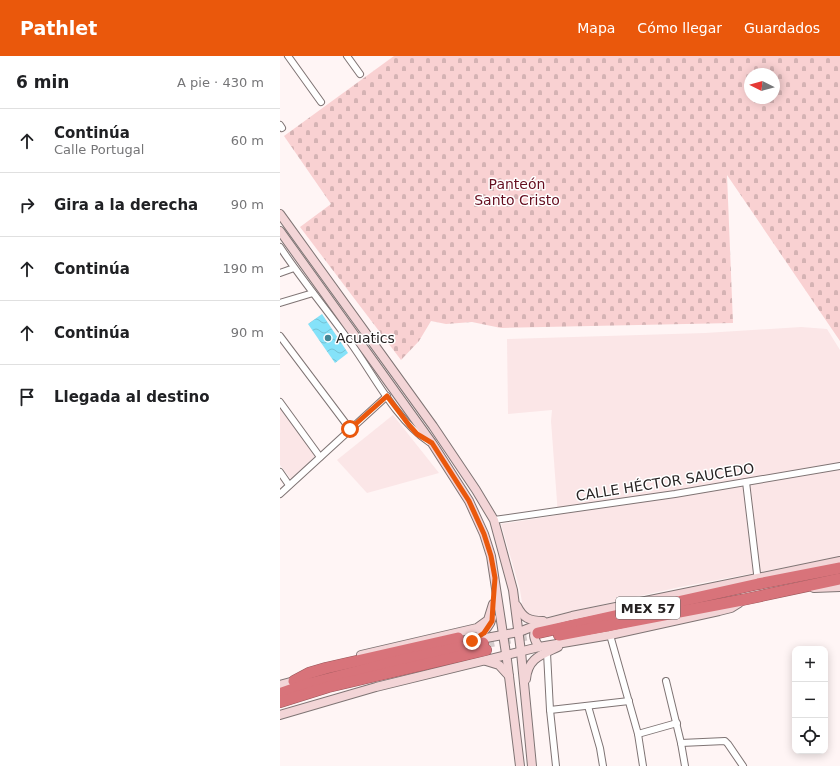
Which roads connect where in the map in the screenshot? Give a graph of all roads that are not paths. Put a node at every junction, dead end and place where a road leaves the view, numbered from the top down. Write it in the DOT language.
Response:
graph roads {
  1 [pos="288,56"];
  2 [pos="347,56"];
  3 [pos="360,74"];
  4 [pos="321,102"];
  5 [pos="280,214"];
  6 [pos="294,234"];
  7 [pos="282,236"];
  8 [pos="280,247"];
  9 [pos="294,268"];
  10 [pos="280,273"];
  11 [pos="313,293"];
  12 [pos="280,303"];
  13 [pos="280,336"];
  14 [pos="387,396"];
  15 [pos="280,402"];
  16 [pos="350,429"];
  17 [pos="432,443"];
  18 [pos="320,457"];
  19 [pos="840,466"];
  20 [pos="280,472"];
  21 [pos="746,482"];
  22 [pos="289,485"];
  23 [pos="280,494"];
  24 [pos="494,520"];
  25 [pos="840,561"];
  26 [pos="840,568"];
  27 [pos="495,578"];
  28 [pos="840,579"];
  29 [pos="758,581"];
  30 [pos="840,587"];
  31 [pos="795,588"];
  32 [pos="742,600"];
  33 [pos="515,602"];
  34 [pos="493,604"];
  35 [pos="554,624"];
  36 [pos="519,632"];
  37 [pos="503,634"];
  38 [pos="538,635"];
  39 [pos="610,636"];
  40 [pos="458,638"];
  41 [pos="565,644"];
  42 [pos="482,649"];
  43 [pos="521,652"];
  44 [pos="547,653"];
  45 [pos="507,656"];
  46 [pos="362,665"];
  47 [pos="408,668"];
  48 [pos="312,672"];
  49 [pos="509,676"];
  50 [pos="666,681"];
  51 [pos="300,683"];
  52 [pos="280,685"];
  53 [pos="280,694"];
  54 [pos="629,700"];
  55 [pos="525,701"];
  56 [pos="280,702"];
  57 [pos="588,706"];
  58 [pos="280,707"];
  59 [pos="550,710"];
  60 [pos="280,715"];
  61 [pos="677,723"];
  62 [pos="638,734"];
  63 [pos="682,743"];
  64 [pos="520,766"];
  65 [pos="532,766"];
  66 [pos="556,766"];
  67 [pos="602,766"];
  68 [pos="643,766"];
  69 [pos="685,766"];
  70 [pos="743,766"];
  1 -- 4 [label="street"];
  2 -- 3 [label="street"];
  5 -- 6 [label="main road"];
  6 -- 7 [label="street"];
  6 -- 24 [label="main road"];
  7 -- 17 [label="main road"];
  8 -- 9 [label="street"];
  9 -- 10 [label="street"];
  9 -- 11 [label="street"];
  11 -- 12 [label="street"];
  11 -- 14 [label="street"];
  13 -- 16 [label="street"];
  14 -- 16 [label="street"];
  14 -- 17 [label="street"];
  15 -- 18 [label="street"];
  16 -- 18 [label="street"];
  17 -- 27 [label="main road"];
  18 -- 22 [label="street"];
  19 -- 21 [label="street, CALLE HÉCTOR SAUCEDO"];
  20 -- 22 [label="street"];
  21 -- 24 [label="street, CALLE HÉCTOR SAUCEDO"];
  21 -- 29 [label="street"];
  22 -- 23 [label="street"];
  24 -- 33 [label="main road"];
  25 -- 29 [label="main road"];
  26 -- 29 [label="highway, MEX 57"];
  27 -- 34 [label="main road"];
  27 -- 37 [label="main road"];
  28 -- 31 [label="highway, MEX 57"];
  29 -- 35 [label="highway, MEX 57"];
  30 -- 31 [label="main road"];
  31 -- 32 [label="highway, MEX 57"];
  32 -- 38 [label="highway, MEX 57"];
  32 -- 39 [label="main road"];
  33 -- 35 [label="main road"];
  33 -- 36 [label="main road"];
  34 -- 42 [label="main road"];
  34 -- 48 [label="main road"];
  35 -- 38 [label="highway, MEX 57"];
  36 -- 37 [label="main road"];
  36 -- 38 [label="main road"];
  36 -- 43 [label="main road"];
  37 -- 42 [label="main road"];
  37 -- 45 [label="main road"];
  38 -- 41 [label="main road"];
  38 -- 43 [label="main road"];
  39 -- 41 [label="main road"];
  39 -- 54 [label="street"];
  40 -- 48 [label="highway"];
  41 -- 44 [label="main road"];
  42 -- 45 [label="main road"];
  42 -- 46 [label="main road"];
  42 -- 47 [label="highway"];
  42 -- 49 [label="main road"];
  42 -- 51 [label="highway"];
  42 -- 60 [label="main road"];
  43 -- 45 [label="main road"];
  43 -- 55 [label="main road"];
  44 -- 55 [label="main road"];
  44 -- 59 [label="street"];
  45 -- 49 [label="main road"];
  46 -- 51 [label="highway"];
  47 -- 56 [label="highway"];
  47 -- 58 [label="highway"];
  48 -- 51 [label="highway"];
  49 -- 64 [label="main road"];
  50 -- 61 [label="street"];
  51 -- 52 [label="main road"];
  51 -- 53 [label="highway"];
  54 -- 57 [label="street"];
  54 -- 62 [label="street"];
  55 -- 65 [label="main road"];
  57 -- 59 [label="street"];
  57 -- 67 [label="street"];
  59 -- 66 [label="street"];
  61 -- 62 [label="street"];
  61 -- 63 [label="street"];
  62 -- 68 [label="street"];
  63 -- 69 [label="street"];
  63 -- 70 [label="street"];
}
